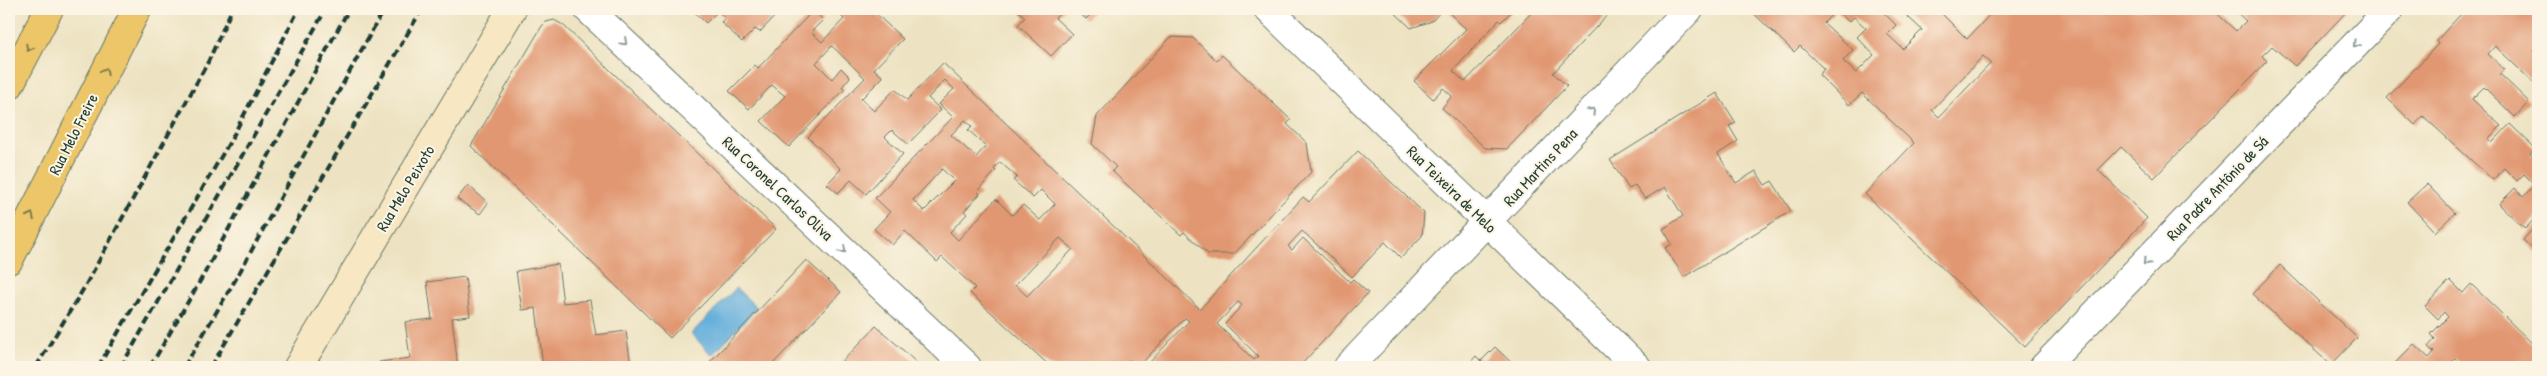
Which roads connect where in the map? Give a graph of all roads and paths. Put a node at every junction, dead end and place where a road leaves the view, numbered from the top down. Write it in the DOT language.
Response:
graph roads {
  1 [pos="48,9"];
  2 [pos="137,9"];
  3 [pos="512,9"];
  4 [pos="588,9"];
  5 [pos="1268,9"];
  6 [pos="1689,9"];
  7 [pos="2390,9"];
  8 [pos="9,86"];
  9 [pos="1487,223"];
  10 [pos="9,260"];
  11 [pos="298,367"];
  12 [pos="967,367"];
  13 [pos="1348,367"];
  14 [pos="1637,367"];
  15 [pos="2044,367"];
  1 -- 8 [label="highway, one-way"];
  10 -- 2 [label="highway, Rua Melo Freire, one-way"];
  3 -- 11 [label="main road, Rua Melo Peixoto"];
  4 -- 12 [label="street, Rua Coronel Carlos Oliva, one-way"];
  5 -- 9 [label="street, Rua Teixeira de Melo"];
  9 -- 6 [label="street, Rua Martins Pena, one-way"];
  7 -- 15 [label="street, Rua Padre Antônio de Sá, one-way"];
  9 -- 13 [label="street, Rua Martins Pena"];
  9 -- 14 [label="street, Rua Teixeira de Melo"];
}
